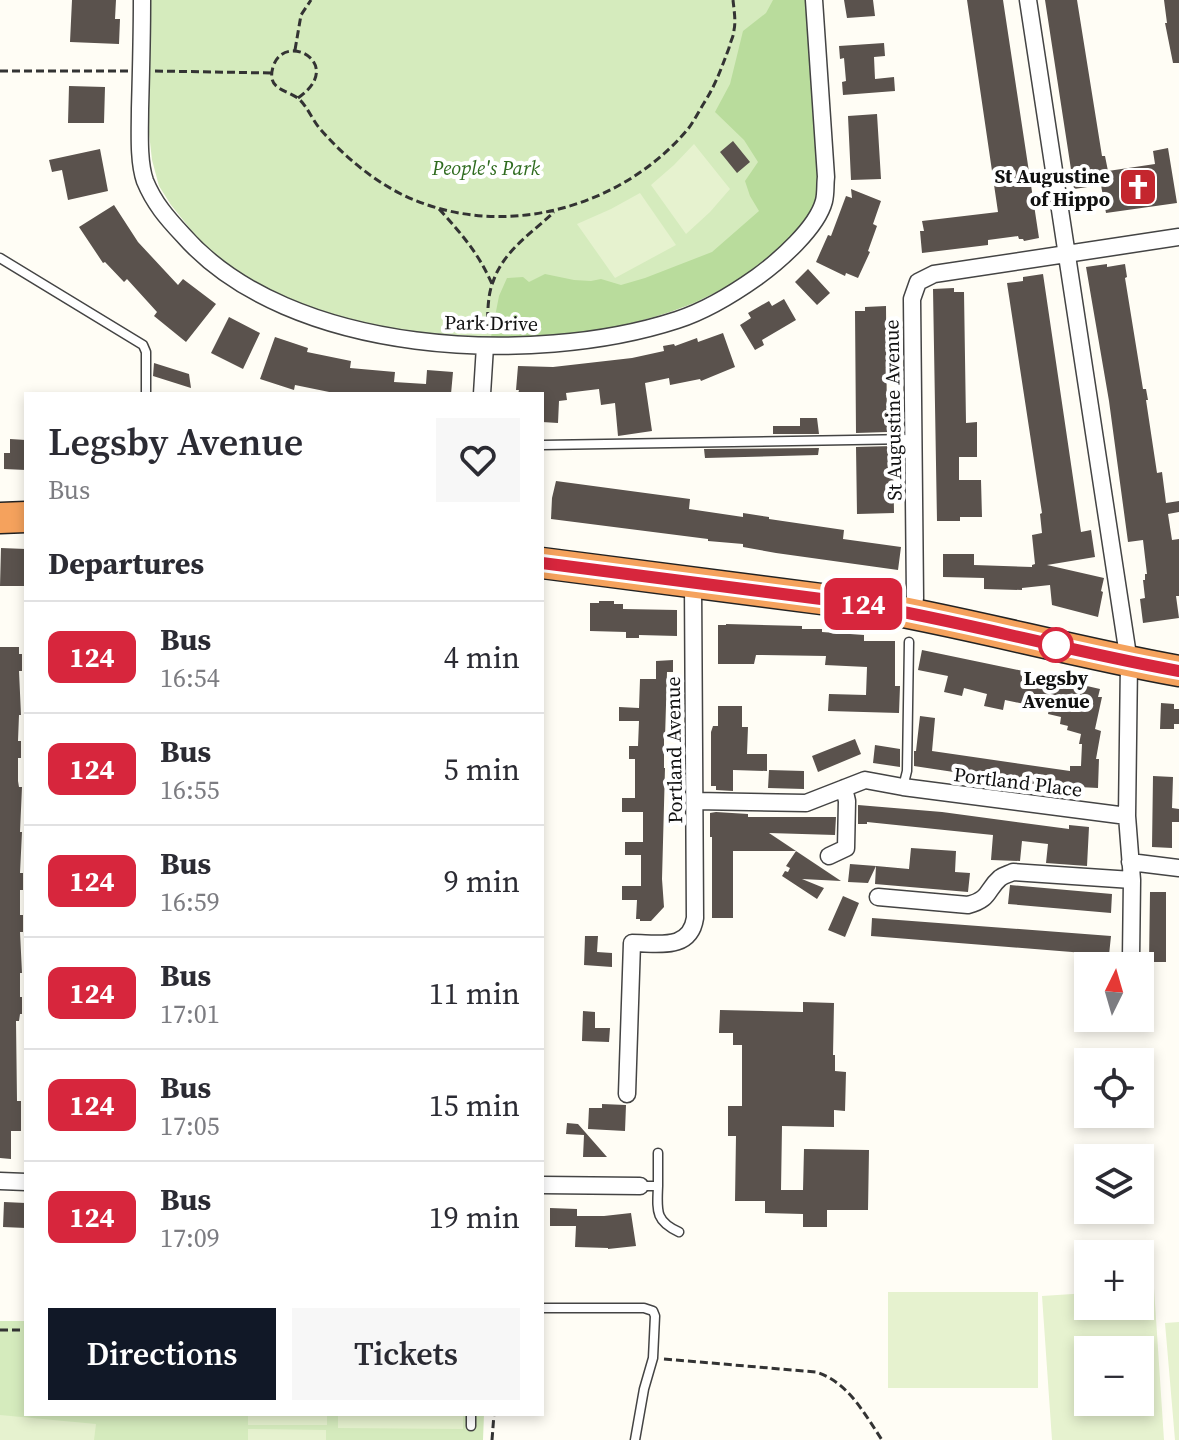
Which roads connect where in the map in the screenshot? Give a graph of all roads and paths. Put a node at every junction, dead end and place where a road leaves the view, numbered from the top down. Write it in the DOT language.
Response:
graph roads {
  1 [pos="142,0"];
  2 [pos="311,0"];
  3 [pos="733,0"];
  4 [pos="814,0"];
  5 [pos="1028,0"];
  6 [pos="295,50"];
  7 [pos="0,71"];
  8 [pos="141,71"];
  9 [pos="272,73"];
  10 [pos="298,98"];
  11 [pos="438,208"];
  12 [pos="554,212"];
  13 [pos="1179,237"];
  14 [pos="1066,255"];
  15 [pos="0,258"];
  16 [pos="492,284"];
  17 [pos="485,346"];
  18 [pos="146,392"];
  19 [pos="482,392"];
  20 [pos="915,439"];
  21 [pos="544,445"];
  22 [pos="24,517"];
  23 [pos="0,518"];
  24 [pos="544,563"];
  25 [pos="693,583"];
  26 [pos="912,612"];
  27 [pos="909,642"];
  28 [pos="1129,662"];
  29 [pos="1179,671"];
  30 [pos="903,787"];
  31 [pos="844,788"];
  32 [pos="695,801"];
  33 [pos="1127,816"];
  34 [pos="829,856"];
  35 [pos="1130,862"];
  36 [pos="1179,868"];
  37 [pos="1132,880"];
  38 [pos="878,897"];
  39 [pos="1131,952"];
  40 [pos="627,1094"];
  41 [pos="658,1153"];
  42 [pos="0,1181"];
  43 [pos="24,1182"];
  44 [pos="544,1185"];
  45 [pos="640,1186"];
  46 [pos="658,1186"];
  47 [pos="679,1232"];
  48 [pos="544,1308"];
  49 [pos="0,1330"];
  50 [pos="24,1330"];
  51 [pos="653,1358"];
  52 [pos="471,1416"];
  53 [pos="494,1416"];
  54 [pos="471,1426"];
  55 [pos="492,1440"];
  56 [pos="635,1440"];
  57 [pos="882,1440"];
  1 -- 8 [label="street, Park Drive"];
  2 -- 6 [label="path"];
  3 -- 12 [label="path"];
  4 -- 17 [label="street, Park Drive"];
  5 -- 14 [label="street"];
  6 -- 9 [label="path"];
  6 -- 10 [label="path"];
  7 -- 8 [label="path"];
  8 -- 9 [label="path"];
  8 -- 17 [label="street, Park Drive"];
  9 -- 10 [label="path"];
  10 -- 11 [label="path"];
  11 -- 12 [label="path"];
  11 -- 16 [label="path"];
  12 -- 16 [label="path"];
  13 -- 14 [label="street, St Augustine Avenue"];
  14 -- 20 [label="street, St Augustine Avenue"];
  14 -- 28 [label="street"];
  15 -- 18 [label="lane"];
  16 -- 17 [label="path"];
  17 -- 19 [label="street"];
  20 -- 21 [label="lane"];
  20 -- 26 [label="street, St Augustine Avenue"];
  22 -- 23 [label="highway"];
  24 -- 25 [label="highway"];
  25 -- 26 [label="highway"];
  25 -- 32 [label="street, Portland Avenue"];
  26 -- 28 [label="highway"];
  27 -- 30 [label="lane"];
  28 -- 29 [label="highway"];
  28 -- 33 [label="street"];
  30 -- 31 [label="street, Portland Place"];
  30 -- 33 [label="street, Portland Place"];
  31 -- 32 [label="street, Portland Place"];
  31 -- 34 [label="street"];
  32 -- 40 [label="street, Portland Avenue"];
  33 -- 35 [label="street"];
  35 -- 36 [label="street"];
  35 -- 37 [label="street"];
  37 -- 38 [label="street"];
  37 -- 39 [label="street"];
  41 -- 46 [label="lane"];
  42 -- 43 [label="street"];
  44 -- 45 [label="street"];
  45 -- 46 [label="lane"];
  46 -- 47 [label="lane"];
  48 -- 51 [label="lane"];
  49 -- 50 [label="path"];
  51 -- 56 [label="lane"];
  51 -- 57 [label="path"];
  52 -- 54 [label="lane"];
  53 -- 55 [label="path"];
}
